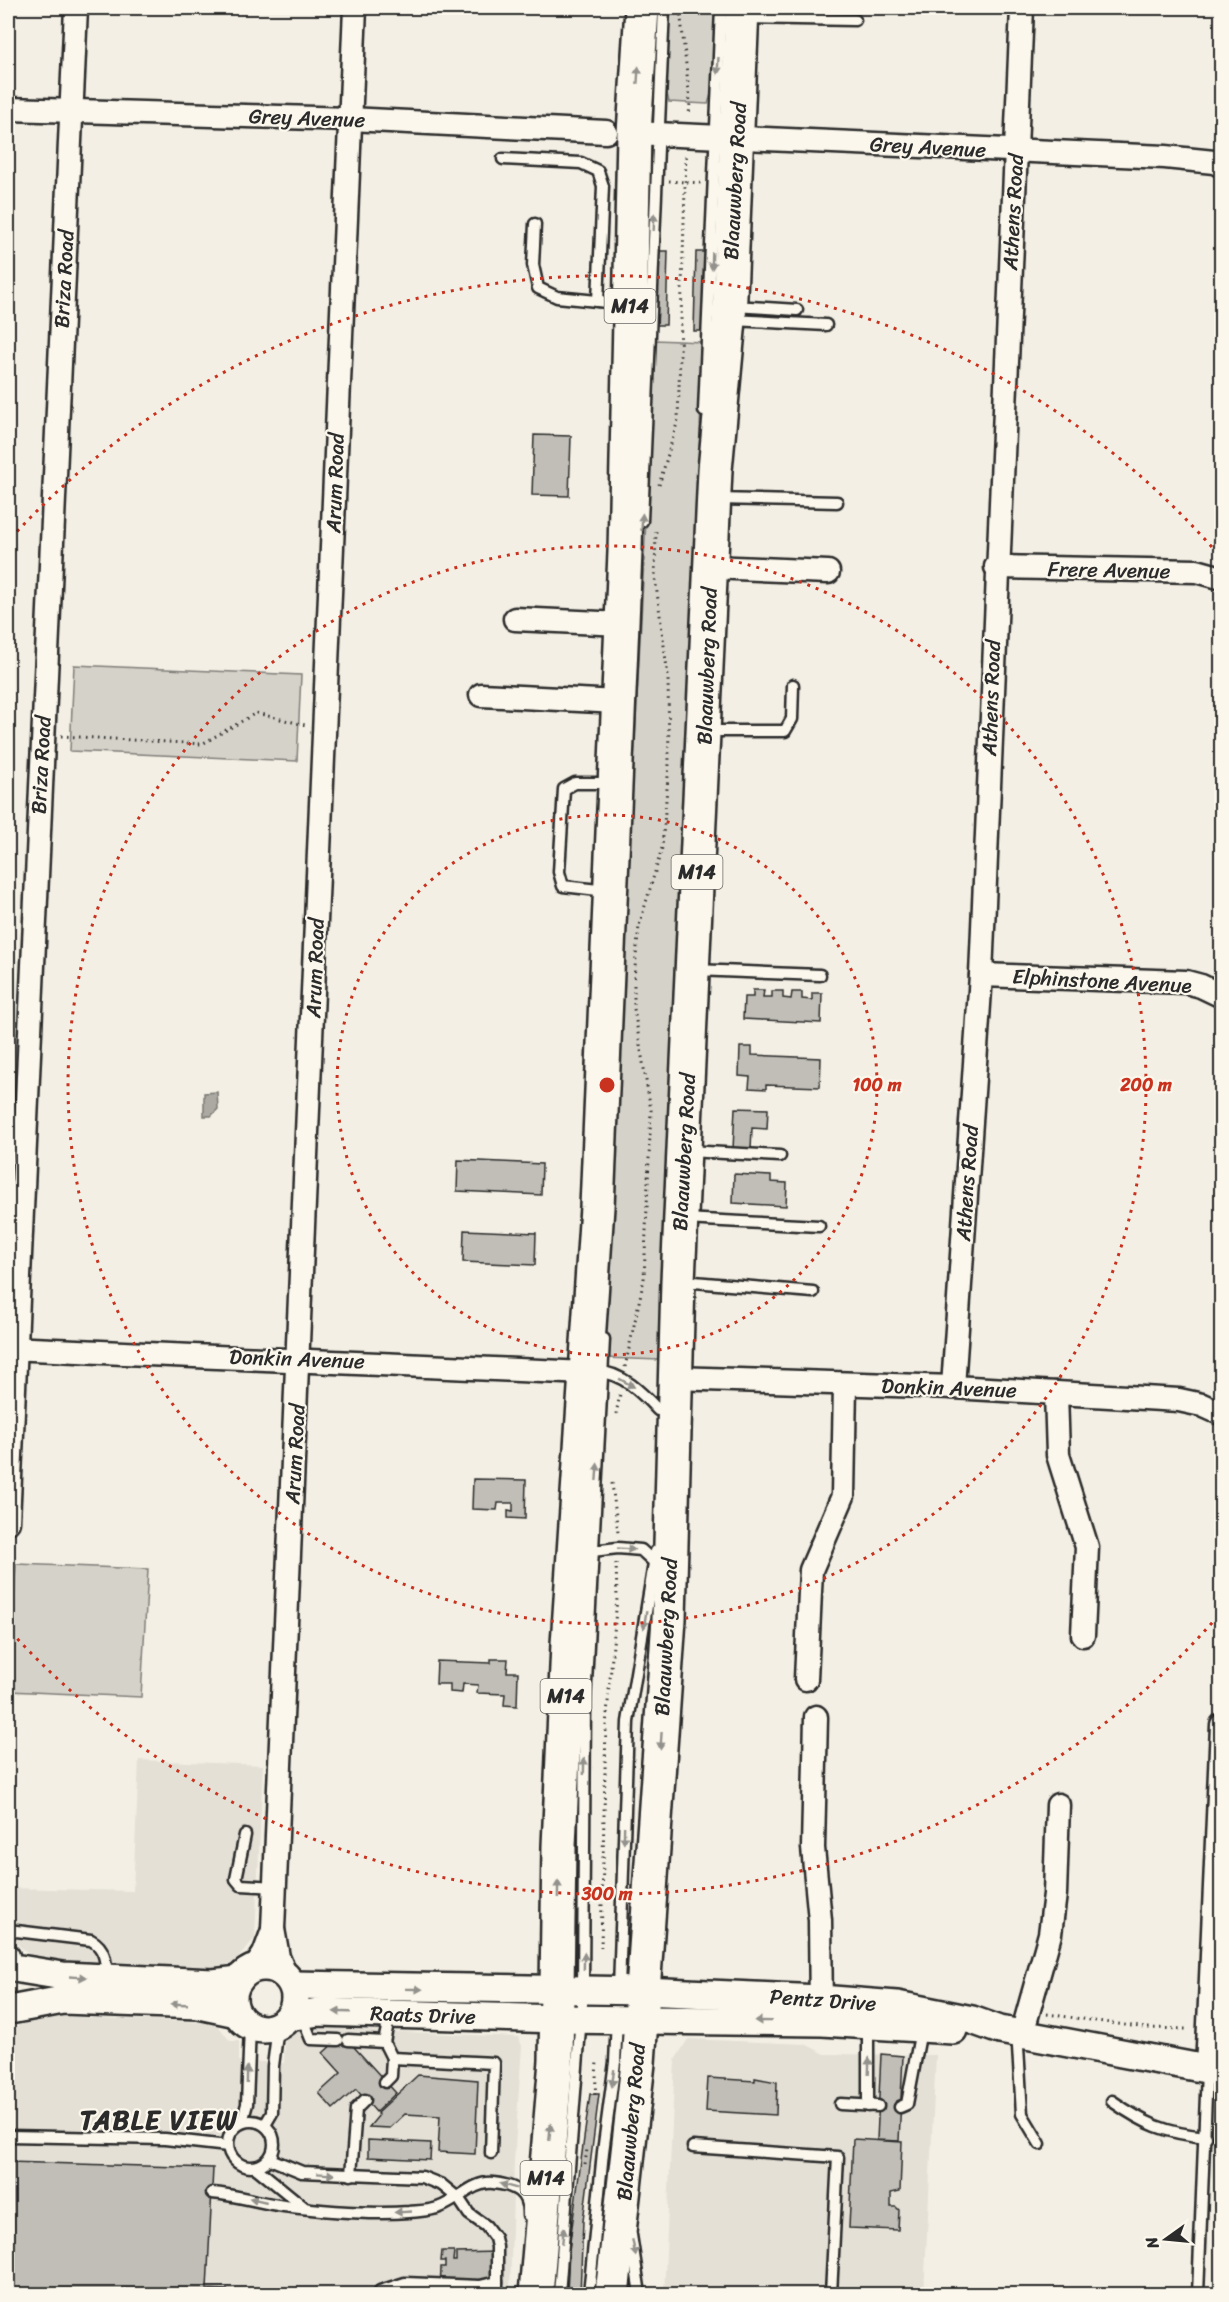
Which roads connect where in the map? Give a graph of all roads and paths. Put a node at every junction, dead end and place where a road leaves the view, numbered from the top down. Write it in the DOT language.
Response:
graph roads {
  1 [pos="76,8"];
  2 [pos="355,8"];
  3 [pos="642,8"];
  4 [pos="664,8"];
  5 [pos="680,8"];
  6 [pos="1022,8"];
  7 [pos="735,11"];
  8 [pos="855,20"];
  9 [pos="8,109"];
  10 [pos="72,112"];
  11 [pos="350,119"];
  12 [pos="632,133"];
  13 [pos="687,136"];
  14 [pos="727,137"];
  15 [pos="1016,151"];
  16 [pos="503,159"];
  17 [pos="1221,166"];
  18 [pos="656,181"];
  19 [pos="686,182"];
  20 [pos="715,184"];
  21 [pos="535,224"];
  22 [pos="598,301"];
  23 [pos="630,304"];
  24 [pos="797,310"];
  25 [pos="729,313"];
  26 [pos="826,325"];
  27 [pos="704,418"];
  28 [pos="658,487"];
  29 [pos="714,499"];
  30 [pos="837,502"];
  31 [pos="656,521"];
  32 [pos="641,532"];
  33 [pos="711,567"];
  34 [pos="996,567"];
  35 [pos="828,572"];
  36 [pos="1221,578"];
  37 [pos="515,619"];
  38 [pos="622,624"];
  39 [pos="793,685"];
  40 [pos="481,695"];
  41 [pos="618,702"];
  42 [pos="325,730"];
  43 [pos="704,731"];
  44 [pos="43,735"];
  45 [pos="615,783"];
  46 [pos="610,891"];
  47 [pos="693,970"];
  48 [pos="820,975"];
  49 [pos="981,975"];
  50 [pos="1221,996"];
  51 [pos="684,1151"];
  52 [pos="780,1156"];
  53 [pos="681,1219"];
  54 [pos="819,1226"];
  55 [pos="678,1281"];
  56 [pos="813,1292"];
  57 [pos="605,1322"];
  58 [pos="11,1348"];
  59 [pos="299,1358"];
  60 [pos="595,1372"];
  61 [pos="622,1381"];
  62 [pos="667,1383"];
  63 [pos="845,1384"];
  64 [pos="953,1388"];
  65 [pos="1056,1393"];
  66 [pos="1219,1412"];
  67 [pos="615,1416"];
  68 [pos="663,1423"];
  69 [pos="582,1444"];
  70 [pos="612,1483"];
  71 [pos="8,1522"];
  72 [pos="1221,1524"];
  73 [pos="618,1548"];
  74 [pos="592,1551"];
  75 [pos="654,1562"];
  76 [pos="1083,1635"];
  77 [pos="806,1679"];
  78 [pos="816,1717"];
  79 [pos="1221,1725"];
  80 [pos="1058,1805"];
  81 [pos="245,1835"];
  82 [pos="275,1887"];
  83 [pos="273,1929"];
  84 [pos="8,1930"];
  85 [pos="601,1948"];
  86 [pos="11,1960"];
  87 [pos="247,1974"];
  88 [pos="107,1978"];
  89 [pos="289,1981"];
  90 [pos="570,2005"];
  91 [pos="626,2005"];
  92 [pos="831,2011"];
  93 [pos="11,2012"];
  94 [pos="1042,2013"];
  95 [pos="390,2014"];
  96 [pos="289,2019"];
  97 [pos="243,2020"];
  98 [pos="923,2020"];
  99 [pos="868,2027"];
  100 [pos="1196,2031"];
  101 [pos="1011,2032"];
  102 [pos="384,2042"];
  103 [pos="392,2058"];
  104 [pos="597,2061"];
  105 [pos="1214,2071"];
  106 [pos="386,2082"];
  107 [pos="595,2094"];
  108 [pos="365,2100"];
  109 [pos="1112,2101"];
  110 [pos="840,2104"];
  111 [pos="900,2107"];
  112 [pos="242,2122"];
  113 [pos="265,2125"];
  114 [pos="8,2136"];
  115 [pos="1206,2137"];
  116 [pos="1040,2144"];
  117 [pos="228,2146"];
  118 [pos="693,2148"];
  119 [pos="491,2153"];
  120 [pos="270,2159"];
  121 [pos="255,2167"];
  122 [pos="351,2175"];
  123 [pos="212,2193"];
  124 [pos="459,2199"];
  125 [pos="624,2203"];
  126 [pos="304,2207"];
  127 [pos="527,2230"];
  128 [pos="497,2282"];
  129 [pos="532,2288"];
  130 [pos="396,2295"];
  131 [pos="497,2295"];
  132 [pos="559,2295"];
  133 [pos="589,2295"];
  134 [pos="612,2295"];
  135 [pos="640,2295"];
  136 [pos="831,2295"];
  137 [pos="1198,2295"];
  1 -- 10 [label="street, Briza Road"];
  2 -- 11 [label="street, Arum Road"];
  12 -- 3 [label="main road, M14, one-way"];
  4 -- 12 [label="lane"];
  5 -- 13 [label="path"];
  6 -- 15 [label="street, Athens Road"];
  7 -- 8 [label="lane"];
  7 -- 14 [label="main road, Blaauwberg Road / M14, one-way"];
  9 -- 10 [label="street, Grey Avenue"];
  10 -- 11 [label="street, Grey Avenue"];
  10 -- 44 [label="street, Briza Road"];
  11 -- 12 [label="street, Grey Avenue"];
  11 -- 42 [label="street, Arum Road"];
  12 -- 13 [label="street, Grey Avenue"];
  12 -- 18 [label="lane"];
  12 -- 23 [label="main road, M14"];
  13 -- 14 [label="street, Grey Avenue"];
  13 -- 19 [label="path"];
  14 -- 15 [label="street, Grey Avenue"];
  14 -- 20 [label="lane"];
  14 -- 25 [label="main road, Blaauwberg Road / M14"];
  15 -- 17 [label="street, Grey Avenue"];
  15 -- 34 [label="street, Athens Road"];
  16 -- 22 [label="lane"];
  18 -- 19 [label="path"];
  32 -- 18 [label="lane, one-way"];
  19 -- 20 [label="path"];
  19 -- 28 [label="path"];
  20 -- 27 [label="lane, one-way"];
  21 -- 22 [label="lane"];
  22 -- 23 [label="lane"];
  23 -- 38 [label="main road, M14"];
  24 -- 25 [label="lane"];
  25 -- 26 [label="lane"];
  25 -- 29 [label="main road, Blaauwberg Road / M14"];
  29 -- 30 [label="lane"];
  29 -- 33 [label="main road, Blaauwberg Road / M14"];
  31 -- 61 [label="path"];
  33 -- 35 [label="street"];
  33 -- 43 [label="main road, Blaauwberg Road / M14"];
  34 -- 36 [label="street, Frere Avenue"];
  34 -- 49 [label="street, Athens Road"];
  37 -- 38 [label="street"];
  38 -- 41 [label="main road, M14"];
  39 -- 43 [label="lane"];
  40 -- 41 [label="street"];
  41 -- 45 [label="main road, M14"];
  42 -- 44 [label="path"];
  42 -- 59 [label="street, Arum Road"];
  43 -- 47 [label="main road, Blaauwberg Road / M14"];
  44 -- 58 [label="street, Briza Road"];
  45 -- 46 [label="main road, M14"];
  45 -- 46 [label="lane"];
  46 -- 60 [label="main road, M14"];
  47 -- 48 [label="lane"];
  47 -- 51 [label="main road, Blaauwberg Road / M14"];
  49 -- 50 [label="street, Elphinstone Avenue"];
  49 -- 64 [label="street, Athens Road"];
  51 -- 52 [label="lane"];
  51 -- 53 [label="main road, Blaauwberg Road / M14"];
  53 -- 54 [label="lane"];
  53 -- 55 [label="main road, Blaauwberg Road / M14"];
  55 -- 56 [label="lane"];
  55 -- 62 [label="main road, Blaauwberg Road / M14"];
  57 -- 60 [label="lane"];
  58 -- 59 [label="street, Donkin Avenue"];
  58 -- 71 [label="street, Briza Road"];
  59 -- 60 [label="street, Donkin Avenue"];
  59 -- 82 [label="street, Arum Road"];
  60 -- 61 [label="lane"];
  60 -- 69 [label="main road, M14"];
  74 -- 60 [label="lane, one-way"];
  61 -- 67 [label="path"];
  61 -- 68 [label="lane, one-way"];
  62 -- 63 [label="street, Donkin Avenue"];
  62 -- 68 [label="main road, Blaauwberg Road / M14"];
  63 -- 64 [label="street, Donkin Avenue"];
  63 -- 77 [label="street"];
  64 -- 65 [label="street, Donkin Avenue"];
  65 -- 66 [label="street, Donkin Avenue"];
  65 -- 76 [label="street"];
  66 -- 72 [label="path"];
  68 -- 75 [label="lane"];
  68 -- 91 [label="main road, Blaauwberg Road / M14, one-way"];
  69 -- 74 [label="lane"];
  90 -- 69 [label="main road, M14, one-way"];
  70 -- 73 [label="path"];
  73 -- 74 [label="lane"];
  73 -- 75 [label="lane, one-way"];
  73 -- 85 [label="path"];
  90 -- 74 [label="lane, one-way"];
  75 -- 91 [label="lane, one-way"];
  78 -- 92 [label="street"];
  79 -- 105 [label="street"];
  80 -- 101 [label="street"];
  81 -- 82 [label="lane"];
  82 -- 83 [label="street, Arum Road"];
  83 -- 87 [label="street, Arum Road"];
  83 -- 89 [label="street, Arum Road"];
  84 -- 88 [label="lane"];
  86 -- 88 [label="street, one-way"];
  86 -- 93 [label="street"];
  87 -- 88 [label="street"];
  87 -- 89 [label="street"];
  87 -- 97 [label="street"];
  89 -- 90 [label="street, Raats Drive, one-way"];
  89 -- 96 [label="street"];
  90 -- 91 [label="street, Pentz Drive"];
  90 -- 95 [label="street, Raats Drive"];
  129 -- 90 [label="main road, M14, one-way"];
  132 -- 90 [label="lane, one-way"];
  91 -- 92 [label="street, Pentz Drive"];
  91 -- 125 [label="main road, Blaauwberg Road / M14"];
  91 -- 133 [label="lane, one-way"];
  92 -- 98 [label="street, Pentz Drive"];
  92 -- 99 [label="street, Pentz Drive"];
  97 -- 93 [label="street, one-way"];
  94 -- 100 [label="path"];
  95 -- 96 [label="street, Raats Drive, one-way"];
  95 -- 102 [label="lane"];
  96 -- 97 [label="street"];
  96 -- 102 [label="lane"];
  96 -- 113 [label="lane"];
  112 -- 97 [label="lane, one-way"];
  98 -- 99 [label="street, Pentz Drive"];
  98 -- 101 [label="street, Pentz Drive"];
  98 -- 111 [label="lane"];
  110 -- 99 [label="lane, one-way"];
  101 -- 105 [label="street, Pentz Drive"];
  101 -- 116 [label="lane"];
  102 -- 103 [label="lane"];
  103 -- 106 [label="lane"];
  103 -- 119 [label="lane"];
  104 -- 107 [label="path"];
  105 -- 115 [label="lane"];
  108 -- 122 [label="lane"];
  109 -- 115 [label="lane"];
  112 -- 113 [label="lane"];
  112 -- 117 [label="lane"];
  113 -- 120 [label="lane"];
  114 -- 117 [label="lane"];
  115 -- 137 [label="lane"];
  117 -- 121 [label="lane"];
  118 -- 136 [label="lane"];
  120 -- 121 [label="lane"];
  120 -- 122 [label="lane, one-way"];
  121 -- 126 [label="lane"];
  122 -- 124 [label="lane"];
  126 -- 123 [label="lane, one-way"];
  124 -- 126 [label="lane, one-way"];
  127 -- 124 [label="lane, one-way"];
  124 -- 128 [label="lane"];
  125 -- 134 [label="main road, Blaauwberg Road / M14"];
  125 -- 135 [label="lane, one-way"];
  128 -- 130 [label="lane"];
  128 -- 131 [label="lane"];
}
